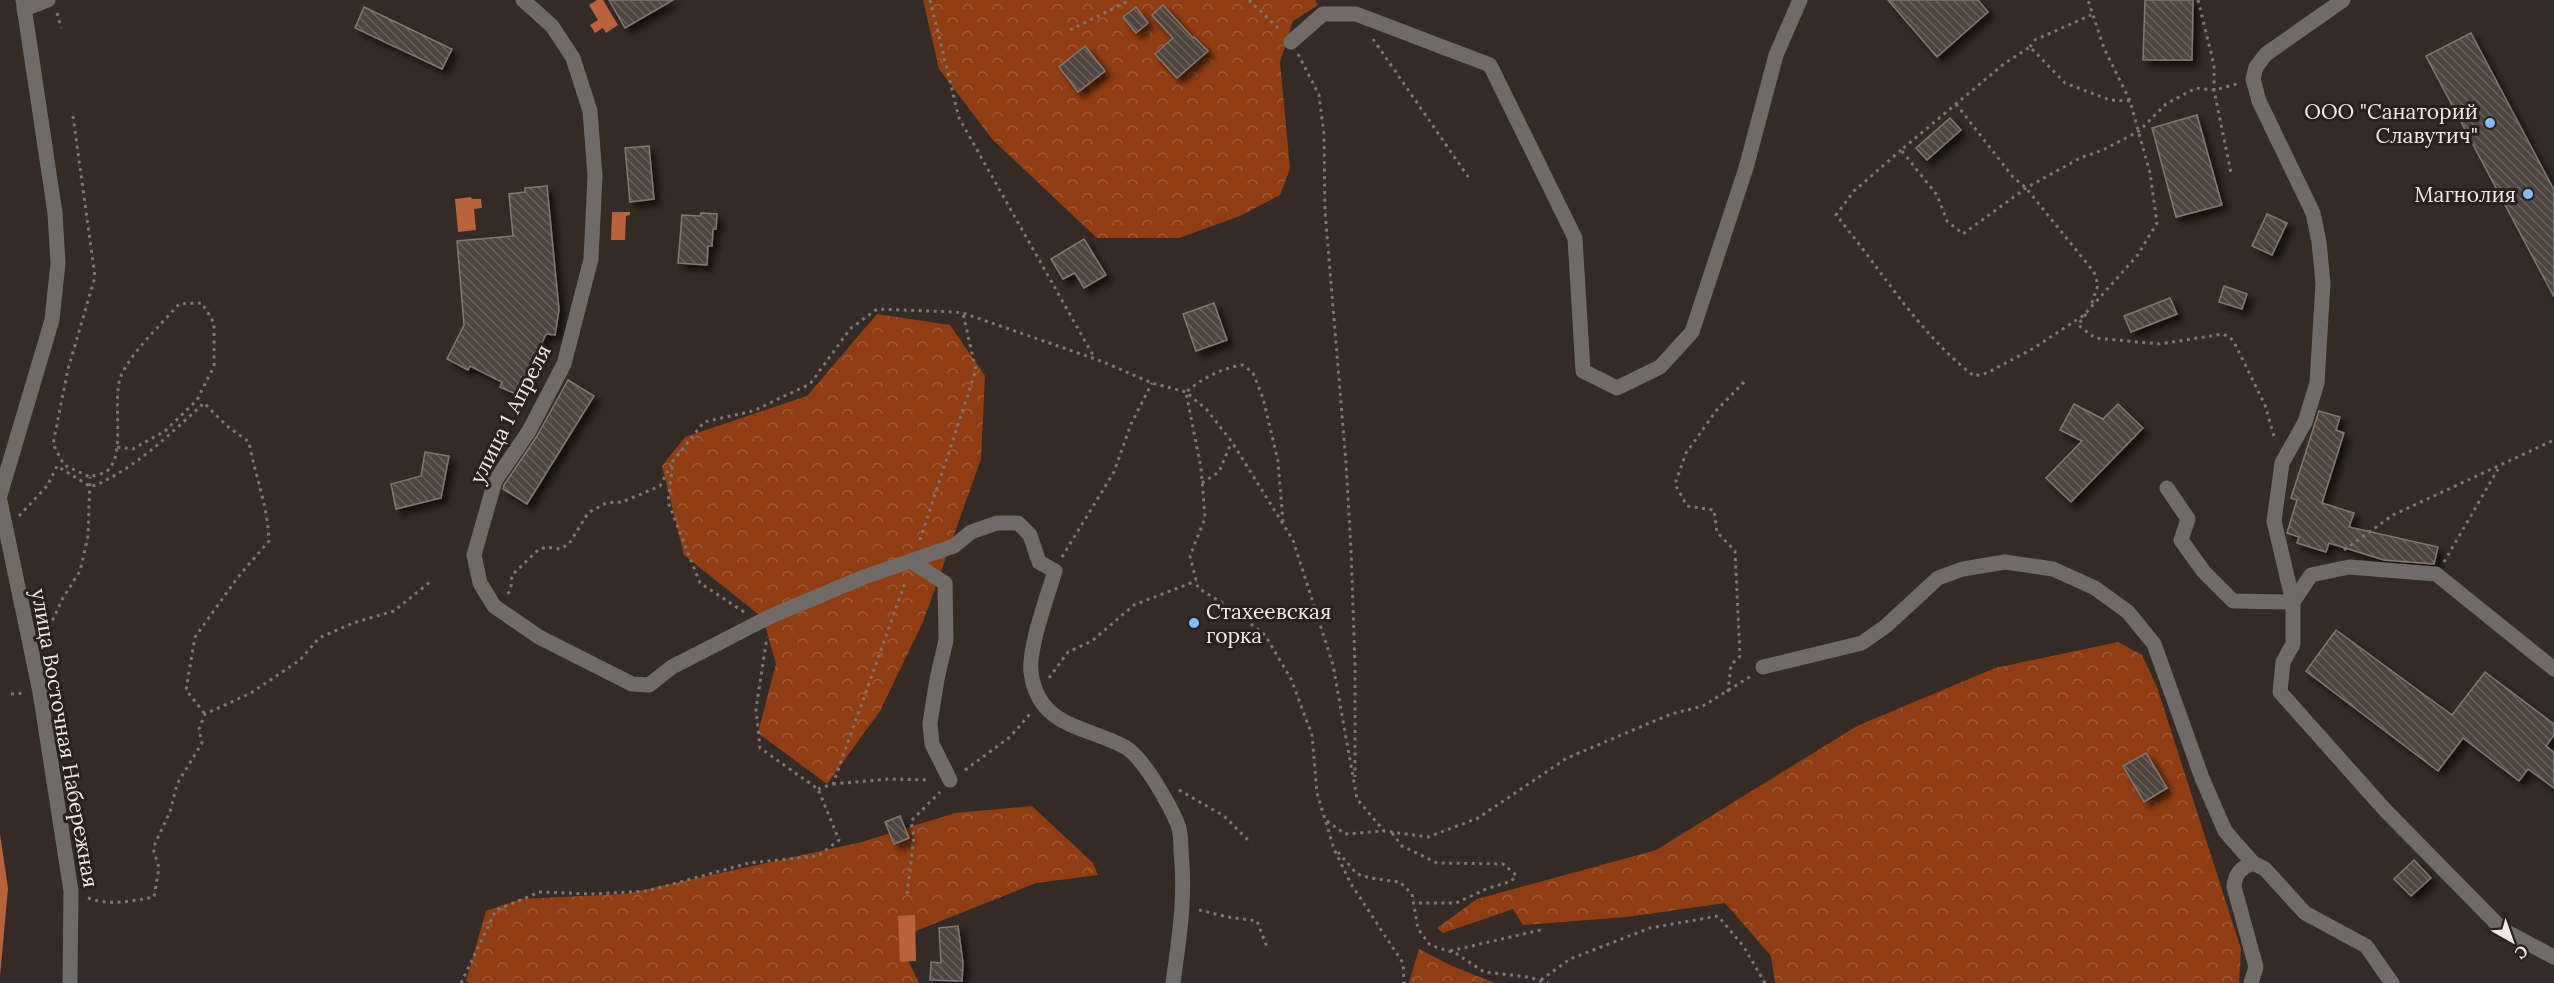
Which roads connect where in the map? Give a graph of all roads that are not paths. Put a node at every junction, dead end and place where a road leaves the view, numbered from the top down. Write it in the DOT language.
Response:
graph roads {
  1 [pos="48,0"];
  2 [pos="523,0"];
  3 [pos="1800,0"];
  4 [pos="2343,0"];
  5 [pos="24,5"];
  6 [pos="1291,42"];
  7 [pos="2167,488"];
  8 [pos="0,495"];
  9 [pos="0,501"];
  10 [pos="912,562"];
  11 [pos="2293,602"];
  12 [pos="1763,667"];
  13 [pos="2554,669"];
  14 [pos="950,780"];
  15 [pos="2253,864"];
  16 [pos="2554,957"];
  17 [pos="70,983"];
  18 [pos="1173,983"];
  19 [pos="2252,983"];
  20 [pos="2392,983"];
  1 -- 5 [label="street"];
  2 -- 10 [label="street, улица 1 Апреля"];
  3 -- 6 [label="street"];
  4 -- 11 [label="street"];
  5 -- 8 [label="street"];
  7 -- 11 [label="street"];
  9 -- 17 [label="street, улица Восточная Набережная"];
  10 -- 14 [label="street"];
  10 -- 18 [label="street, улица 1 Апреля"];
  11 -- 13 [label="street"];
  11 -- 16 [label="street"];
  12 -- 15 [label="street"];
  15 -- 19 [label="street"];
  15 -- 20 [label="street"];
}
